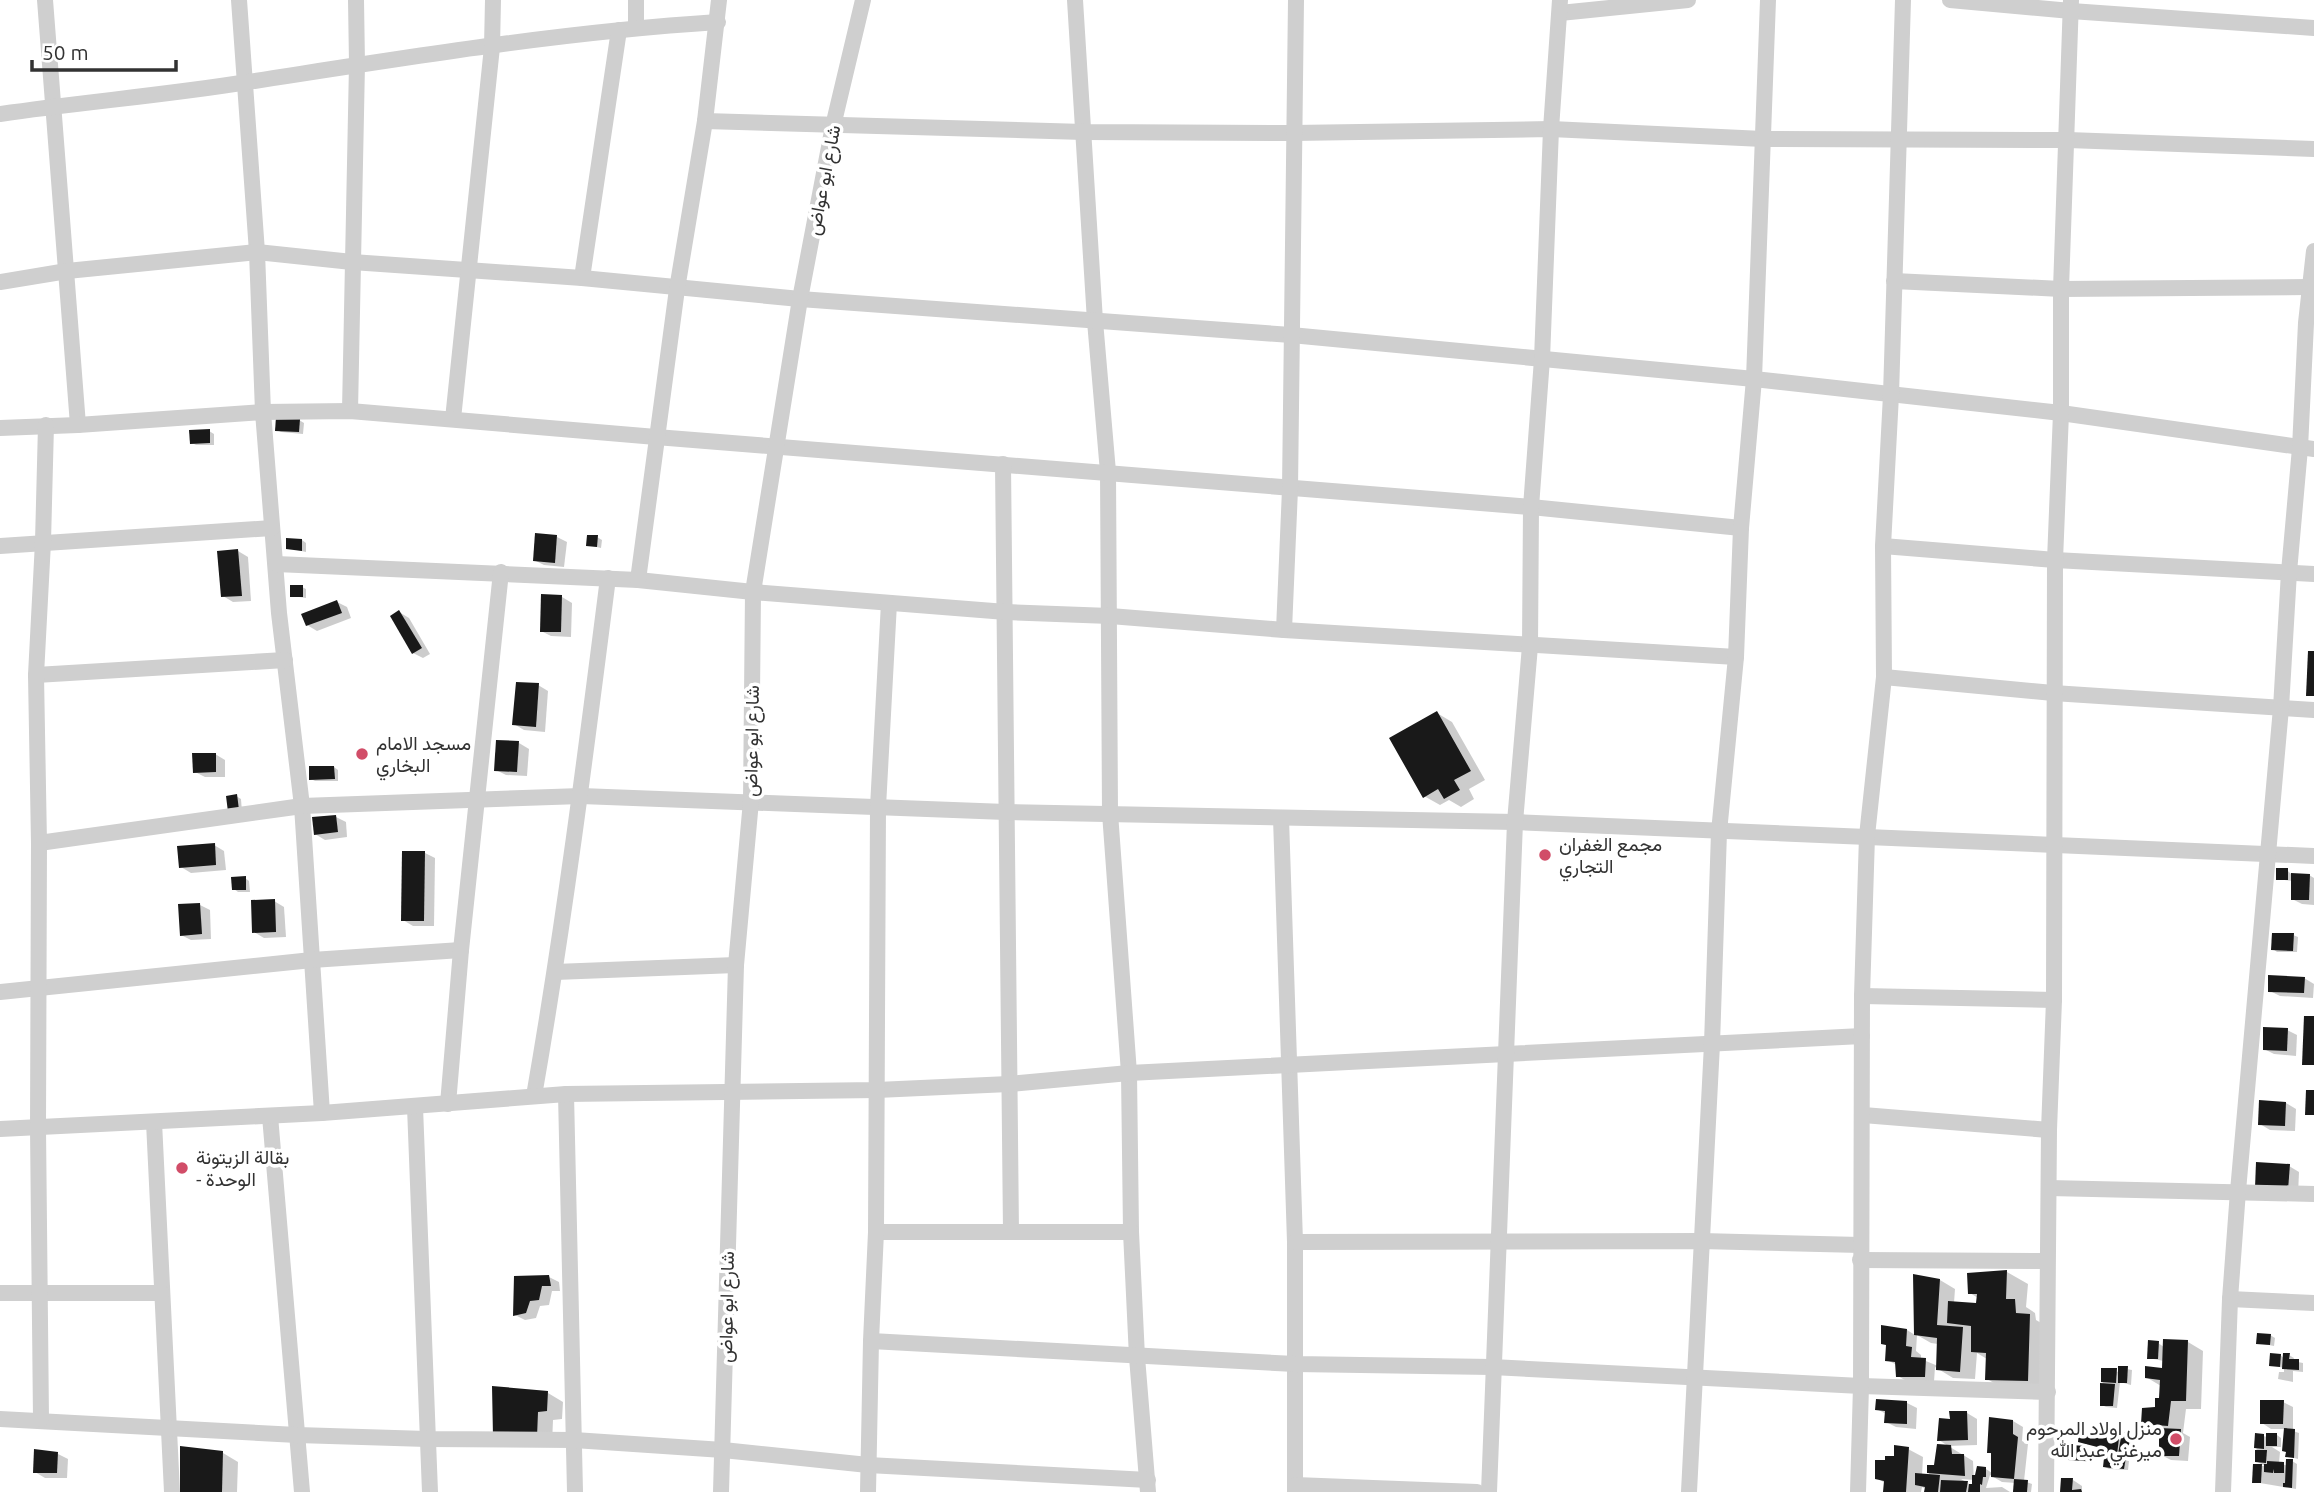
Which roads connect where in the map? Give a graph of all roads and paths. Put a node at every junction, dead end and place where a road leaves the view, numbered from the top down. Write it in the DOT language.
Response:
graph roads {
  1 [pos="45,0"];
  2 [pos="239,0"];
  3 [pos="356,0"];
  4 [pos="493,0"];
  5 [pos="636,0"];
  6 [pos="719,0"];
  7 [pos="863,0"];
  8 [pos="1075,0"];
  9 [pos="1296,0"];
  10 [pos="1688,0"];
  11 [pos="1768,0"];
  12 [pos="1903,0"];
  13 [pos="1950,0"];
  14 [pos="2071,6"];
  15 [pos="1560,7"];
  16 [pos="718,22"];
  17 [pos="636,27"];
  18 [pos="2314,28"];
  19 [pos="619,30"];
  20 [pos="492,47"];
  21 [pos="357,64"];
  22 [pos="246,83"];
  23 [pos="55,106"];
  24 [pos="0,114"];
  25 [pos="705,121"];
  26 [pos="833,126"];
  27 [pos="1551,129"];
  28 [pos="1084,132"];
  29 [pos="1293,133"];
  30 [pos="1763,139"];
  31 [pos="1898,140"];
  32 [pos="2068,140"];
  33 [pos="2314,149"];
  34 [pos="2314,251"];
  35 [pos="257,252"];
  36 [pos="352,262"];
  37 [pos="467,269"];
  38 [pos="67,271"];
  39 [pos="582,278"];
  40 [pos="1894,281"];
  41 [pos="0,282"];
  42 [pos="2309,287"];
  43 [pos="677,289"];
  44 [pos="2061,289"];
  45 [pos="800,299"];
  46 [pos="1095,321"];
  47 [pos="2310,323"];
  48 [pos="1291,335"];
  49 [pos="1542,359"];
  50 [pos="1754,379"];
  51 [pos="1891,394"];
  52 [pos="350,411"];
  53 [pos="263,412"];
  54 [pos="2061,413"];
  55 [pos="453,419"];
  56 [pos="46,425"];
  57 [pos="78,425"];
  58 [pos="0,428"];
  59 [pos="656,437"];
  60 [pos="776,447"];
  61 [pos="2307,449"];
  62 [pos="1003,464"];
  63 [pos="1108,472"];
  64 [pos="1290,489"];
  65 [pos="1531,507"];
  66 [pos="272,528"];
  67 [pos="1741,528"];
  68 [pos="43,542"];
  69 [pos="0,545"];
  70 [pos="1882,546"];
  71 [pos="2055,560"];
  72 [pos="276,564"];
  73 [pos="501,572"];
  74 [pos="2289,572"];
  75 [pos="2314,574"];
  76 [pos="608,578"];
  77 [pos="638,580"];
  78 [pos="753,592"];
  79 [pos="889,603"];
  80 [pos="1006,612"];
  81 [pos="1110,616"];
  82 [pos="1284,630"];
  83 [pos="1530,646"];
  84 [pos="1736,657"];
  85 [pos="285,660"];
  86 [pos="36,675"];
  87 [pos="1884,677"];
  88 [pos="2053,693"];
  89 [pos="2281,708"];
  90 [pos="2314,709"];
  91 [pos="581,796"];
  92 [pos="476,799"];
  93 [pos="751,801"];
  94 [pos="302,806"];
  95 [pos="878,807"];
  96 [pos="1006,812"];
  97 [pos="1110,813"];
  98 [pos="1281,818"];
  99 [pos="1516,822"];
  100 [pos="1719,832"];
  101 [pos="1867,836"];
  102 [pos="40,843"];
  103 [pos="2055,846"];
  104 [pos="2266,854"];
  105 [pos="2314,856"];
  106 [pos="461,950"];
  107 [pos="312,960"];
  108 [pos="736,965"];
  109 [pos="555,972"];
  110 [pos="38,989"];
  111 [pos="0,992"];
  112 [pos="1862,996"];
  113 [pos="2054,1000"];
  114 [pos="1862,1036"];
  115 [pos="1712,1044"];
  116 [pos="1507,1052"];
  117 [pos="1289,1064"];
  118 [pos="1129,1073"];
  119 [pos="1009,1084"];
  120 [pos="877,1090"];
  121 [pos="732,1093"];
  122 [pos="566,1094"];
  123 [pos="534,1096"];
  124 [pos="448,1104"];
  125 [pos="415,1107"];
  126 [pos="322,1113"];
  127 [pos="1863,1115"];
  128 [pos="270,1116"];
  129 [pos="154,1122"];
  130 [pos="38,1128"];
  131 [pos="0,1129"];
  132 [pos="2049,1130"];
  133 [pos="2049,1188"];
  134 [pos="2238,1191"];
  135 [pos="2314,1194"];
  136 [pos="876,1232"];
  137 [pos="1011,1232"];
  138 [pos="1131,1232"];
  139 [pos="1701,1241"];
  140 [pos="1295,1242"];
  141 [pos="1499,1242"];
  142 [pos="1861,1252"];
  143 [pos="2047,1261"];
  144 [pos="0,1293"];
  145 [pos="161,1293"];
  146 [pos="41,1295"];
  147 [pos="2231,1299"];
  148 [pos="2314,1303"];
  149 [pos="871,1341"];
  150 [pos="1138,1357"];
  151 [pos="1295,1364"];
  152 [pos="1492,1367"];
  153 [pos="1695,1378"];
  154 [pos="1861,1386"];
  155 [pos="2048,1392"];
  156 [pos="0,1419"];
  157 [pos="41,1419"];
  158 [pos="167,1428"];
  159 [pos="297,1435"];
  160 [pos="427,1439"];
  161 [pos="574,1440"];
  162 [pos="723,1450"];
  163 [pos="868,1465"];
  164 [pos="1148,1486"];
  165 [pos="1295,1489"];
  166 [pos="172,1492"];
  167 [pos="302,1492"];
  168 [pos="430,1492"];
  169 [pos="575,1492"];
  170 [pos="721,1492"];
  171 [pos="868,1492"];
  172 [pos="1477,1492"];
  173 [pos="1489,1492"];
  174 [pos="1689,1492"];
  175 [pos="1858,1492"];
  176 [pos="2046,1492"];
  177 [pos="2223,1492"];
  1 -- 23 [label="street"];
  2 -- 22 [label="street"];
  3 -- 21 [label="street"];
  4 -- 20 [label="street"];
  5 -- 17 [label="street"];
  6 -- 16 [label="street"];
  7 -- 26 [label="street, شارع ابو عواض"];
  8 -- 28 [label="street"];
  9 -- 29 [label="street"];
  10 -- 15 [label="street"];
  11 -- 30 [label="street"];
  12 -- 31 [label="street"];
  13 -- 14 [label="street"];
  14 -- 18 [label="street"];
  14 -- 32 [label="street"];
  15 -- 27 [label="street"];
  16 -- 17 [label="street"];
  16 -- 25 [label="street"];
  17 -- 19 [label="street"];
  19 -- 20 [label="street"];
  19 -- 39 [label="street"];
  20 -- 21 [label="street"];
  20 -- 37 [label="street"];
  21 -- 22 [label="street"];
  21 -- 36 [label="street"];
  22 -- 23 [label="street"];
  22 -- 35 [label="street"];
  23 -- 24 [label="street"];
  23 -- 38 [label="street"];
  25 -- 26 [label="street"];
  25 -- 43 [label="street"];
  26 -- 28 [label="street"];
  26 -- 45 [label="street, شارع ابو عواض"];
  27 -- 29 [label="street"];
  27 -- 30 [label="street"];
  27 -- 49 [label="street"];
  28 -- 29 [label="street"];
  28 -- 46 [label="street"];
  29 -- 48 [label="street"];
  30 -- 31 [label="street"];
  30 -- 50 [label="street"];
  31 -- 32 [label="street"];
  31 -- 40 [label="street"];
  32 -- 33 [label="street"];
  32 -- 44 [label="street"];
  34 -- 42 [label="street"];
  35 -- 36 [label="street"];
  35 -- 38 [label="street"];
  35 -- 53 [label="street"];
  36 -- 37 [label="street"];
  36 -- 52 [label="street"];
  37 -- 39 [label="street"];
  37 -- 55 [label="street"];
  38 -- 41 [label="street"];
  38 -- 57 [label="street"];
  39 -- 43 [label="street"];
  40 -- 44 [label="street"];
  40 -- 51 [label="street"];
  42 -- 44 [label="street"];
  42 -- 47 [label="street"];
  43 -- 45 [label="street"];
  43 -- 59 [label="street"];
  44 -- 54 [label="street"];
  45 -- 46 [label="street"];
  45 -- 60 [label="street, شارع ابو عواض"];
  46 -- 48 [label="street"];
  46 -- 63 [label="street"];
  47 -- 61 [label="street"];
  48 -- 49 [label="street"];
  48 -- 64 [label="street"];
  49 -- 50 [label="street"];
  49 -- 65 [label="street"];
  50 -- 51 [label="street"];
  50 -- 67 [label="street"];
  51 -- 54 [label="street"];
  51 -- 70 [label="street"];
  52 -- 53 [label="street"];
  52 -- 55 [label="street"];
  53 -- 57 [label="street"];
  53 -- 66 [label="street"];
  54 -- 61 [label="street"];
  54 -- 71 [label="street"];
  55 -- 59 [label="street"];
  56 -- 57 [label="street"];
  56 -- 58 [label="street"];
  56 -- 68 [label="street"];
  59 -- 60 [label="street"];
  59 -- 77 [label="street"];
  60 -- 62 [label="street"];
  60 -- 78 [label="street, شارع ابو عواض"];
  61 -- 74 [label="street"];
  62 -- 63 [label="street"];
  62 -- 80 [label="street"];
  63 -- 64 [label="street"];
  63 -- 81 [label="street"];
  64 -- 65 [label="street"];
  64 -- 82 [label="street"];
  65 -- 67 [label="street"];
  65 -- 83 [label="street"];
  66 -- 68 [label="street"];
  66 -- 72 [label="street"];
  67 -- 84 [label="street"];
  68 -- 69 [label="street"];
  68 -- 86 [label="street"];
  70 -- 71 [label="street"];
  70 -- 87 [label="street"];
  71 -- 74 [label="street"];
  71 -- 88 [label="street"];
  72 -- 73 [label="street"];
  72 -- 85 [label="street"];
  73 -- 76 [label="street"];
  73 -- 92 [label="street"];
  74 -- 75 [label="street"];
  74 -- 89 [label="street"];
  76 -- 77 [label="street"];
  76 -- 91 [label="street"];
  77 -- 78 [label="street"];
  78 -- 79 [label="street"];
  78 -- 93 [label="street, شارع ابو عواض"];
  79 -- 80 [label="street"];
  79 -- 95 [label="street"];
  80 -- 81 [label="street"];
  80 -- 96 [label="street"];
  81 -- 82 [label="street"];
  81 -- 97 [label="street"];
  82 -- 83 [label="street"];
  83 -- 84 [label="street"];
  83 -- 99 [label="street"];
  84 -- 100 [label="street"];
  85 -- 86 [label="street"];
  85 -- 94 [label="street"];
  86 -- 102 [label="street"];
  87 -- 88 [label="street"];
  87 -- 101 [label="street"];
  88 -- 89 [label="street"];
  88 -- 103 [label="street"];
  89 -- 90 [label="street"];
  89 -- 104 [label="street"];
  91 -- 92 [label="street"];
  91 -- 93 [label="street"];
  91 -- 109 [label="street"];
  92 -- 94 [label="street"];
  92 -- 106 [label="street"];
  93 -- 95 [label="street"];
  93 -- 108 [label="street, شارع ابو عواض"];
  94 -- 102 [label="street"];
  94 -- 107 [label="street"];
  95 -- 96 [label="street"];
  95 -- 120 [label="street"];
  96 -- 97 [label="street"];
  96 -- 119 [label="street"];
  97 -- 98 [label="street"];
  97 -- 118 [label="street"];
  98 -- 99 [label="street"];
  98 -- 117 [label="street"];
  99 -- 100 [label="street"];
  99 -- 116 [label="street"];
  100 -- 101 [label="street"];
  100 -- 115 [label="street"];
  101 -- 103 [label="street"];
  101 -- 112 [label="street"];
  102 -- 110 [label="street"];
  103 -- 104 [label="street"];
  103 -- 113 [label="street"];
  104 -- 105 [label="street"];
  104 -- 134 [label="street"];
  106 -- 107 [label="street"];
  106 -- 124 [label="street"];
  107 -- 110 [label="street"];
  107 -- 126 [label="street"];
  108 -- 109 [label="street"];
  108 -- 121 [label="street, شارع ابو عواض"];
  109 -- 123 [label="street"];
  110 -- 111 [label="street"];
  110 -- 130 [label="street"];
  112 -- 113 [label="street"];
  112 -- 114 [label="street"];
  113 -- 132 [label="street"];
  114 -- 115 [label="street"];
  114 -- 127 [label="street"];
  115 -- 116 [label="street"];
  115 -- 139 [label="street"];
  116 -- 117 [label="street"];
  116 -- 141 [label="street"];
  117 -- 118 [label="street"];
  117 -- 140 [label="street"];
  118 -- 119 [label="street"];
  118 -- 138 [label="street"];
  119 -- 120 [label="street"];
  119 -- 137 [label="street"];
  120 -- 121 [label="street"];
  120 -- 136 [label="street"];
  121 -- 122 [label="street"];
  121 -- 162 [label="street, شارع ابو عواض"];
  122 -- 123 [label="street"];
  122 -- 161 [label="street"];
  123 -- 124 [label="street"];
  124 -- 125 [label="street"];
  125 -- 126 [label="street"];
  125 -- 160 [label="street"];
  126 -- 128 [label="street"];
  127 -- 132 [label="street"];
  127 -- 142 [label="street"];
  128 -- 129 [label="street"];
  128 -- 159 [label="street"];
  129 -- 130 [label="street"];
  129 -- 145 [label="street"];
  130 -- 131 [label="street"];
  130 -- 146 [label="street"];
  132 -- 133 [label="street"];
  133 -- 134 [label="street"];
  133 -- 143 [label="street"];
  134 -- 135 [label="street"];
  134 -- 147 [label="street"];
  136 -- 137 [label="street"];
  136 -- 149 [label="street"];
  137 -- 138 [label="street"];
  138 -- 150 [label="street"];
  139 -- 141 [label="street"];
  139 -- 142 [label="street"];
  139 -- 153 [label="street"];
  140 -- 141 [label="street"];
  140 -- 151 [label="street"];
  141 -- 152 [label="street"];
  142 -- 143 [label="street"];
  142 -- 154 [label="street"];
  143 -- 155 [label="street"];
  144 -- 146 [label="street"];
  145 -- 146 [label="street"];
  145 -- 158 [label="street"];
  146 -- 157 [label="street"];
  147 -- 148 [label="street"];
  147 -- 177 [label="street"];
  149 -- 150 [label="street"];
  149 -- 163 [label="street"];
  150 -- 151 [label="street"];
  150 -- 164 [label="street"];
  151 -- 152 [label="street"];
  151 -- 165 [label="street"];
  152 -- 153 [label="street"];
  152 -- 173 [label="street"];
  153 -- 154 [label="street"];
  153 -- 174 [label="street"];
  154 -- 155 [label="street"];
  154 -- 175 [label="street"];
  155 -- 176 [label="street"];
  156 -- 157 [label="street"];
  157 -- 158 [label="street"];
  158 -- 159 [label="street"];
  158 -- 166 [label="street"];
  159 -- 160 [label="street"];
  159 -- 167 [label="street"];
  160 -- 161 [label="street"];
  160 -- 168 [label="street"];
  161 -- 162 [label="street"];
  161 -- 169 [label="street"];
  162 -- 163 [label="street"];
  162 -- 170 [label="street, شارع ابو عواض"];
  163 -- 164 [label="street"];
  163 -- 171 [label="street"];
  165 -- 172 [label="street"];
}
